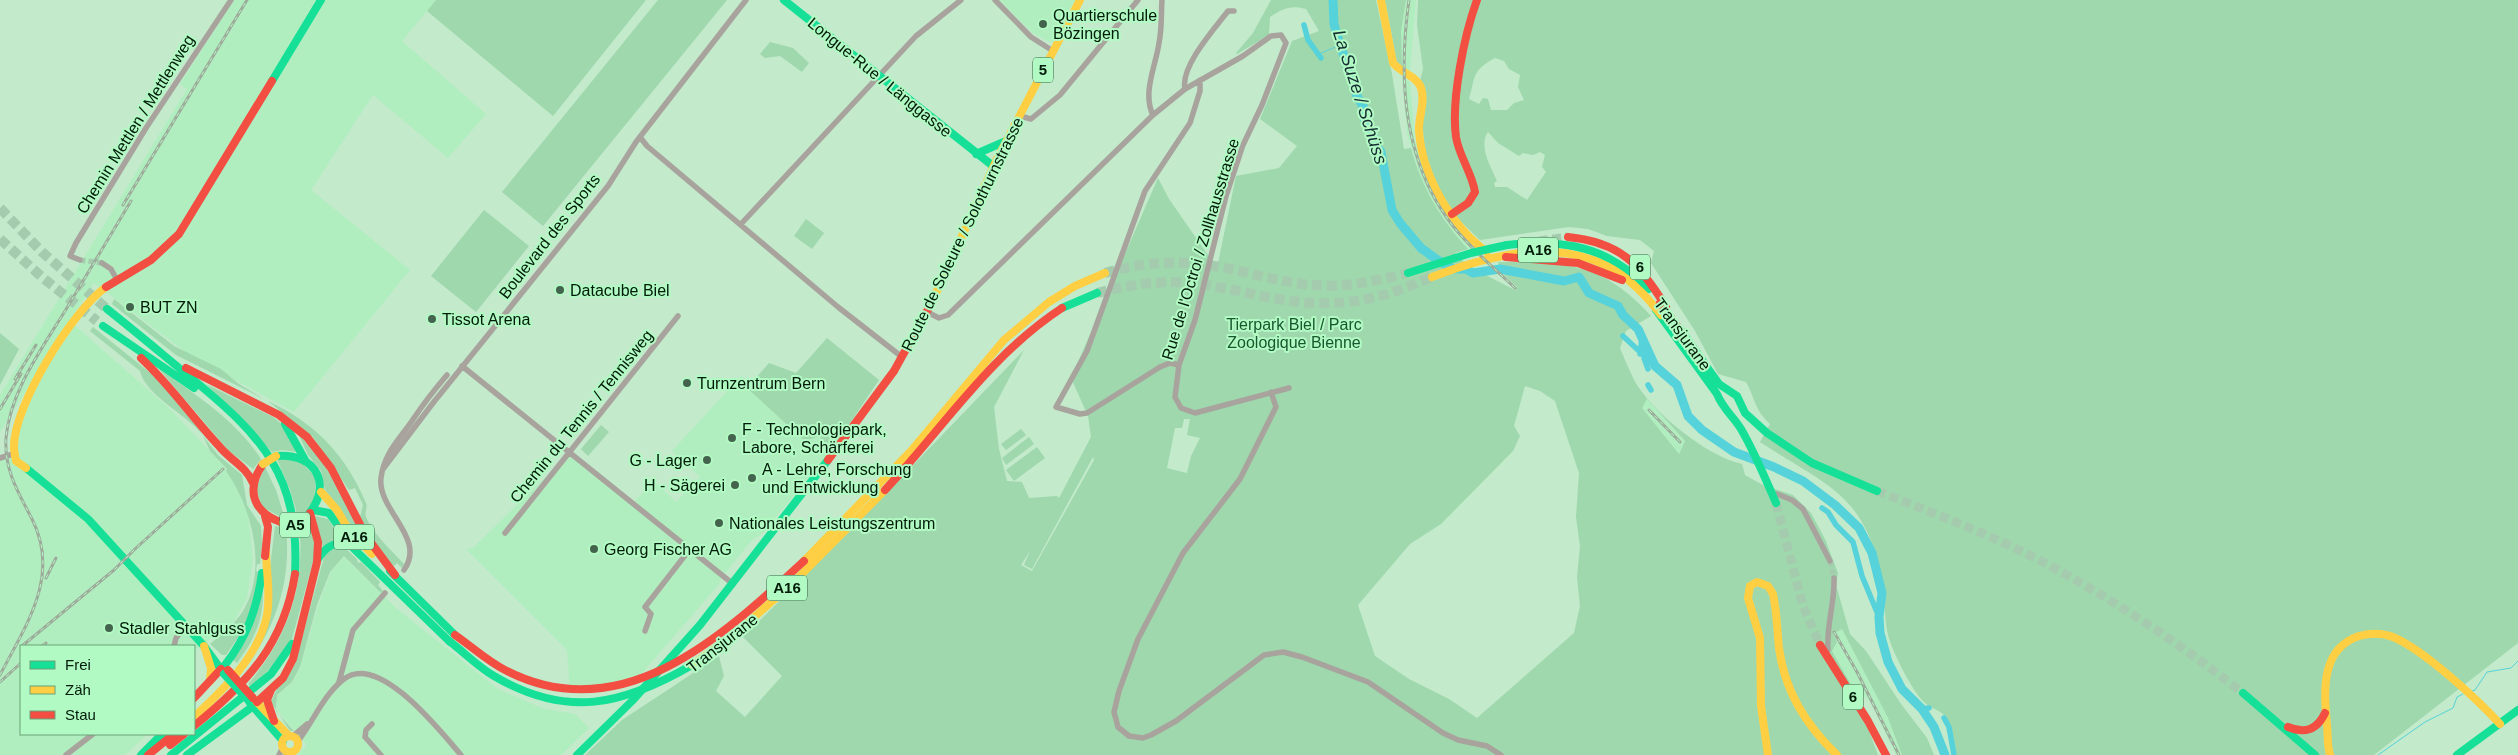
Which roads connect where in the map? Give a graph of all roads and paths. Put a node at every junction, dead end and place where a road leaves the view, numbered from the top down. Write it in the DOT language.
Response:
graph roads {
  1 [pos="231,0"];
  2 [pos="321,0"];
  3 [pos="746,0"];
  4 [pos="784,0"];
  5 [pos="960,0"];
  6 [pos="994,0"];
  7 [pos="1080,0"];
  8 [pos="1138,0"];
  9 [pos="1162,0"];
  10 [pos="1381,0"];
  11 [pos="1477,0"];
  12 [pos="1234,11"];
  13 [pos="1054,51"];
  14 [pos="880,76"];
  15 [pos="1200,80"];
  16 [pos="1185,89"];
  17 [pos="1153,115"];
  18 [pos="1020,116"];
  19 [pos="640,137"];
  20 [pos="1006,141"];
  21 [pos="976,154"];
  22 [pos="993,166"];
  23 [pos="1452,214"];
  24 [pos="741,224"];
  25 [pos="1568,237"];
  26 [pos="80,260"];
  27 [pos="102,263"];
  28 [pos="1105,272"];
  29 [pos="1408,273"];
  30 [pos="1432,276"];
  31 [pos="117,280"];
  32 [pos="1097,294"];
  33 [pos="107,309"];
  34 [pos="927,312"];
  35 [pos="1661,315"];
  36 [pos="678,316"];
  37 [pos="1683,334"];
  38 [pos="150,344"];
  39 [pos="902,357"];
  40 [pos="1179,365"];
  41 [pos="462,366"];
  42 [pos="447,375"];
  43 [pos="1289,388"];
  44 [pos="1271,392"];
  45 [pos="1732,393"];
  46 [pos="1720,401"];
  47 [pos="1740,401"];
  48 [pos="264,408"];
  49 [pos="1726,412"];
  50 [pos="570,453"];
  51 [pos="13,454"];
  52 [pos="0,458"];
  53 [pos="305,460"];
  54 [pos="383,468"];
  55 [pos="253,483"];
  56 [pos="1878,491"];
  57 [pos="321,492"];
  58 [pos="1774,492"];
  59 [pos="1776,502"];
  60 [pos="312,512"];
  61 [pos="265,516"];
  62 [pos="505,533"];
  63 [pos="266,550"];
  64 [pos="690,550"];
  65 [pos="365,558"];
  66 [pos="1830,561"];
  67 [pos="317,562"];
  68 [pos="404,570"];
  69 [pos="395,575"];
  70 [pos="1834,578"];
  71 [pos="733,584"];
  72 [pos="384,593"];
  73 [pos="300,625"];
  74 [pos="184,626"];
  75 [pos="645,631"];
  76 [pos="174,645"];
  77 [pos="1820,645"];
  78 [pos="204,646"];
  79 [pos="1828,650"];
  80 [pos="224,670"];
  81 [pos="210,681"];
  82 [pos="336,688"];
  83 [pos="271,689"];
  84 [pos="2242,693"];
  85 [pos="195,697"];
  86 [pos="253,702"];
  87 [pos="2518,710"];
  88 [pos="2325,712"];
  89 [pos="195,717"];
  90 [pos="195,717"];
  91 [pos="274,721"];
  92 [pos="2276,722"];
  93 [pos="372,724"];
  94 [pos="2500,724"];
  95 [pos="195,725"];
  96 [pos="92,735"];
  97 [pos="161,735"];
  98 [pos="173,735"];
  99 [pos="183,735"];
  100 [pos="290,747"];
  101 [pos="66,755"];
  102 [pos="141,755"];
  103 [pos="148,755"];
  104 [pos="158,755"];
  105 [pos="172,755"];
  106 [pos="187,755"];
  107 [pos="303,755"];
  108 [pos="381,755"];
  109 [pos="461,755"];
  110 [pos="577,755"];
  111 [pos="1501,755"];
  112 [pos="1768,755"];
  113 [pos="1837,755"];
  114 [pos="1886,755"];
  115 [pos="2315,755"];
  116 [pos="2330,755"];
  117 [pos="2457,755"];
  1 -- 26 [label="street, Chemin Mettlen / Mettlenweg"];
  2 -- 31 [label="main road"];
  3 -- 19 [label="street, Boulevard des Sports"];
  4 -- 14 [label="main road, Longue-Rue / Länggasse"];
  5 -- 14 [label="street"];
  6 -- 13 [label="street"];
  7 -- 13 [label="main road, Route de Soleure / Solothurnstrasse / 5"];
  8 -- 18 [label="street"];
  9 -- 17 [label="street"];
  10 -- 23 [label="main road, 6"];
  11 -- 23 [label="main road"];
  12 -- 16 [label="street"];
  13 -- 18 [label="main road, Route de Soleure / Solothurnstrasse / 5"];
  14 -- 21 [label="main road, Longue-Rue / Länggasse"];
  14 -- 24 [label="street"];
  15 -- 16 [label="street, Rue de l'Octroi / Zollhausstrasse"];
  15 -- 40 [label="street, Rue de l'Octroi / Zollhausstrasse"];
  15 -- 40 [label="street"];
  16 -- 17 [label="street, Rue de l'Octroi / Zollhausstrasse"];
  17 -- 34 [label="street, Rue de l'Octroi / Zollhausstrasse"];
  18 -- 20 [label="main road, Route de Soleure / Solothurnstrasse / 5"];
  19 -- 24 [label="street"];
  19 -- 41 [label="street, Boulevard des Sports"];
  20 -- 21 [label="main road"];
  20 -- 22 [label="main road, Route de Soleure / Solothurnstrasse / 5"];
  21 -- 22 [label="main road, Longue-Rue / Länggasse"];
  22 -- 34 [label="main road, Route de Soleure / Solothurnstrasse / 5"];
  23 -- 35 [label="main road, 6"];
  24 -- 39 [label="street"];
  25 -- 37 [label="main road, 6"];
  27 -- 31 [label="street"];
  28 -- 69 [label="main road, Transjurane / A16, bridge"];
  29 -- 37 [label="main road, Transjurane / A16, bridge"];
  30 -- 35 [label="main road, Transjurane / A16"];
  31 -- 51 [label="main road"];
  32 -- 65 [label="main road, Transjurane / A16, bridge"];
  33 -- 38 [label="main road, A5"];
  34 -- 39 [label="main road, Route de Soleure / Solothurnstrasse / 5"];
  35 -- 46 [label="main road, Transjurane / 6"];
  36 -- 50 [label="street, Chemin du Tennis / Tennisweg"];
  37 -- 45 [label="main road, Transjurane / 6"];
  38 -- 48 [label="main road"];
  38 -- 95 [label="main road, A5"];
  39 -- 71 [label="main road, Route de Soleure / Solothurnstrasse / 5"];
  40 -- 44 [label="street, Rue de l'Octroi / Zollhausstrasse"];
  41 -- 50 [label="street"];
  41 -- 54 [label="street, Boulevard des Sports"];
  42 -- 54 [label="street"];
  43 -- 44 [label="street, Rue de l'Octroi / Zollhausstrasse"];
  44 -- 111 [label="street"];
  45 -- 46 [label="main road"];
  45 -- 47 [label="main road, 6"];
  46 -- 49 [label="main road, 6"];
  47 -- 49 [label="main road"];
  47 -- 56 [label="main road, 6"];
  48 -- 53 [label="main road"];
  48 -- 69 [label="main road"];
  49 -- 58 [label="main road, 6"];
  50 -- 62 [label="street, Chemin du Tennis / Tennisweg"];
  50 -- 64 [label="street"];
  51 -- 52 [label="street"];
  51 -- 74 [label="main road"];
  53 -- 55 [label="main road, bridge"];
  53 -- 57 [label="main road"];
  54 -- 68 [label="street"];
  55 -- 61 [label="main road"];
  55 -- 89 [label="main road, A5"];
  57 -- 60 [label="main road"];
  57 -- 69 [label="main road, A16"];
  58 -- 59 [label="main road, 6"];
  58 -- 66 [label="street"];
  60 -- 61 [label="main road, bridge"];
  60 -- 65 [label="main road, A16"];
  60 -- 67 [label="main road"];
  61 -- 63 [label="main road"];
  63 -- 80 [label="main road"];
  63 -- 90 [label="main road"];
  64 -- 71 [label="street"];
  64 -- 75 [label="street"];
  65 -- 67 [label="main road"];
  67 -- 73 [label="main road"];
  70 -- 79 [label="street"];
  71 -- 110 [label="main road, Route de Soleure / Solothurnstrasse / 5"];
  72 -- 82 [label="street"];
  73 -- 83 [label="main road"];
  73 -- 105 [label="main road"];
  74 -- 76 [label="street"];
  74 -- 78 [label="main road"];
  77 -- 114 [label="main road, 6"];
  78 -- 80 [label="main road"];
  78 -- 81 [label="main road"];
  80 -- 81 [label="main road"];
  80 -- 86 [label="main road, bridge"];
  81 -- 85 [label="main road"];
  82 -- 100 [label="street"];
  82 -- 109 [label="street"];
  83 -- 86 [label="main road"];
  83 -- 91 [label="main road"];
  84 -- 92 [label="main road"];
  86 -- 91 [label="main road"];
  86 -- 100 [label="main road"];
  86 -- 106 [label="main road"];
  87 -- 94 [label="main road"];
  88 -- 92 [label="main road"];
  88 -- 94 [label="main road"];
  88 -- 116 [label="main road"];
  91 -- 100 [label="main road"];
  92 -- 115 [label="main road"];
  93 -- 108 [label="street"];
  94 -- 117 [label="main road"];
  96 -- 101 [label="street"];
  97 -- 102 [label="main road"];
  98 -- 103 [label="main road"];
  99 -- 104 [label="main road"];
  100 -- 107 [label="main road"];
  112 -- 113 [label="main road"];
}
